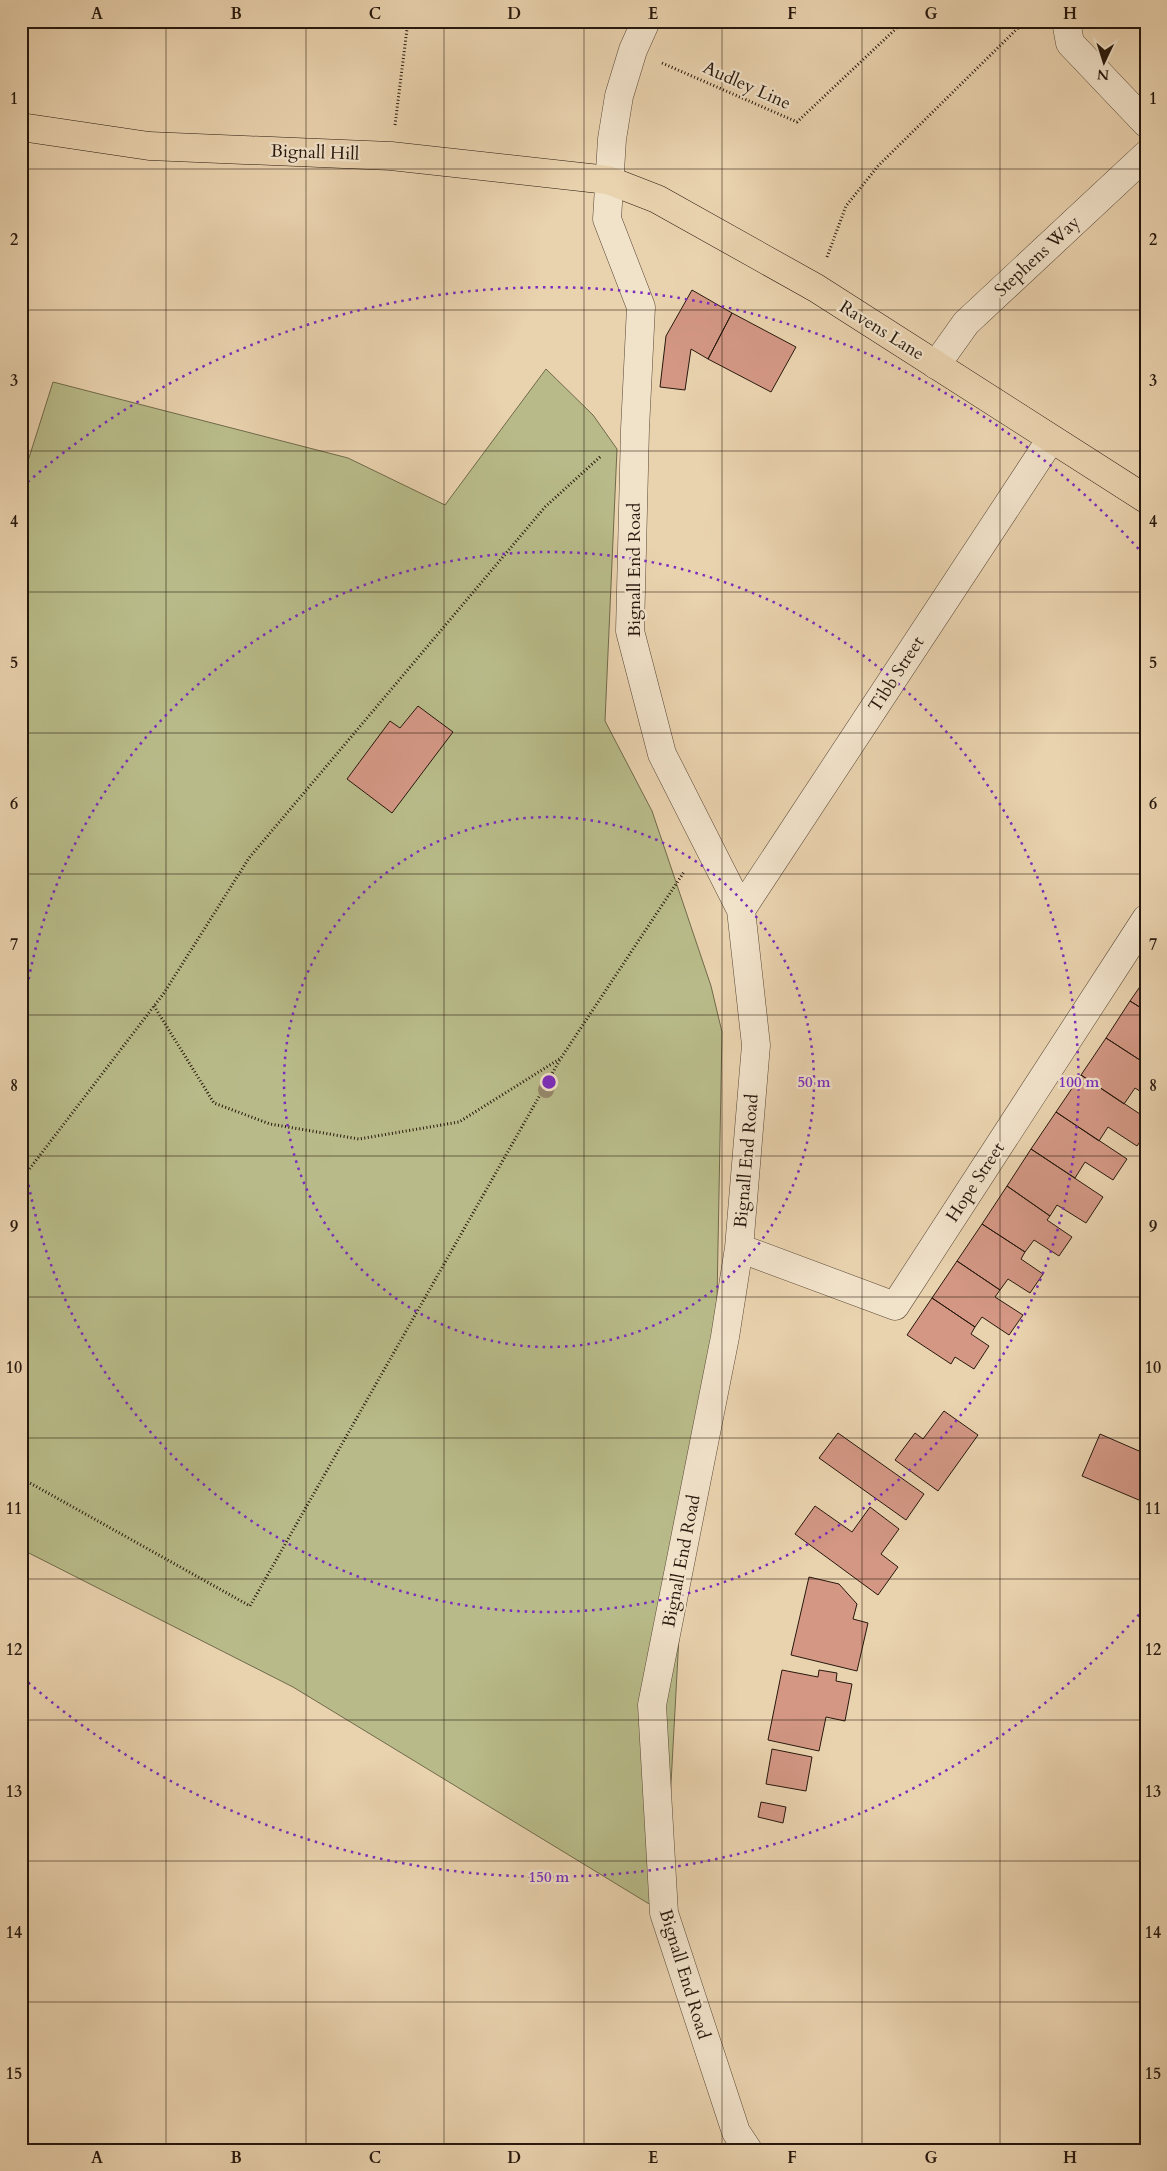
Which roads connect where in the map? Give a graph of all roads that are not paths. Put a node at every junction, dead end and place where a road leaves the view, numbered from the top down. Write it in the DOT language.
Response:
graph roads {
  1 [pos="646,21"];
  2 [pos="1066,21"];
  3 [pos="1146,123"];
  4 [pos="21,127"];
  5 [pos="1146,155"];
  6 [pos="608,180"];
  7 [pos="936,365"];
  8 [pos="1051,439"];
  9 [pos="1146,499"];
  10 [pos="741,910"];
  11 [pos="1146,919"];
  12 [pos="739,1248"];
  13 [pos="748,2150"];
  1 -- 6 [label="street, Bignall End Road"];
  2 -- 3 [label="street"];
  4 -- 6 [label="main road, Bignall Hill"];
  5 -- 7 [label="street, Stephens Way"];
  6 -- 7 [label="main road, Ravens Lane"];
  6 -- 10 [label="street, Bignall End Road"];
  7 -- 8 [label="main road, Ravens Lane"];
  8 -- 9 [label="main road, Ravens Lane"];
  8 -- 10 [label="street, Tibb Street"];
  10 -- 12 [label="street, Bignall End Road"];
  11 -- 12 [label="street, Hope Street"];
  12 -- 13 [label="street, Bignall End Road"];
}
